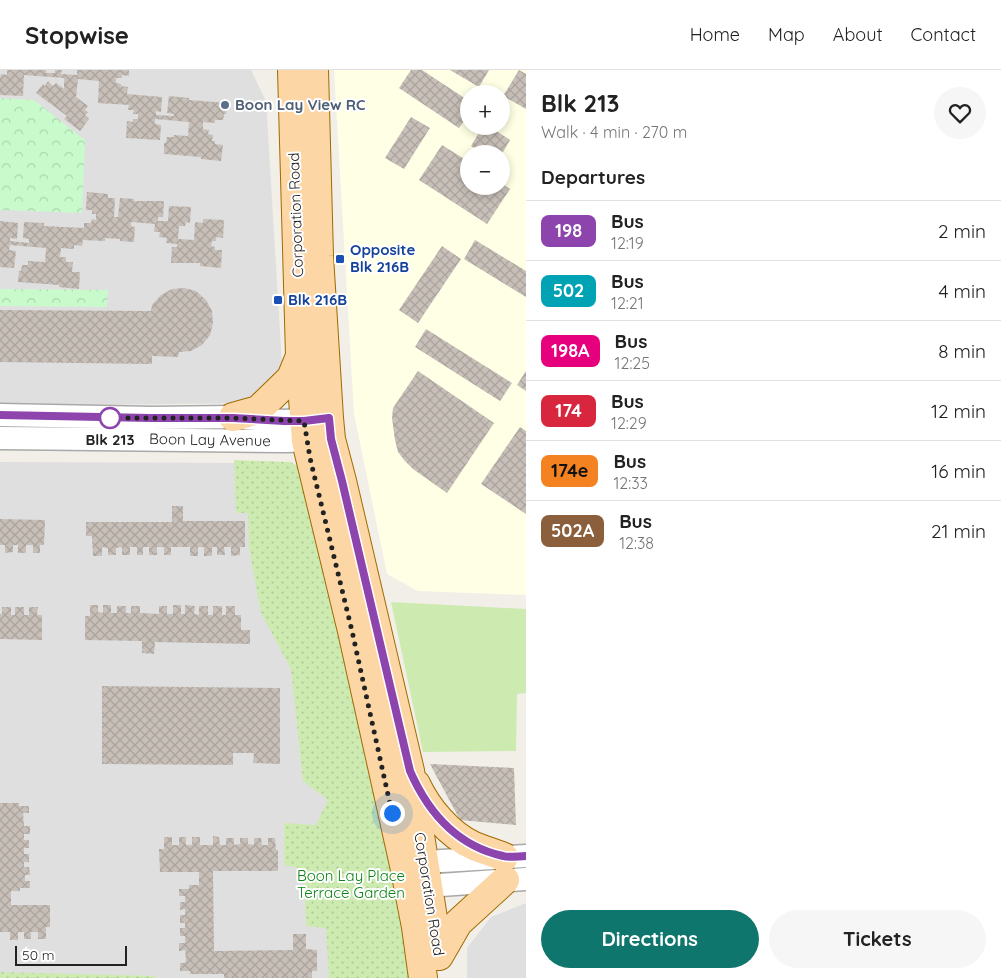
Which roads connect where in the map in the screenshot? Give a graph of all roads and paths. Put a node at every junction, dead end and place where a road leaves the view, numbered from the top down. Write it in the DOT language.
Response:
graph roads {
  1 [pos="303,74"];
  2 [pos="300,356"];
  3 [pos="0,415"];
  4 [pos="233,418"];
  5 [pos="317,430"];
  6 [pos="0,438"];
  7 [pos="410,771"];
  8 [pos="515,868"];
  9 [pos="416,874"];
  10 [pos="440,967"];
  11 [pos="423,978"];
  1 -- 2 [label="main road, Corporation Road"];
  1 -- 5 [label="main road, Corporation Road"];
  2 -- 4 [label="main road"];
  2 -- 5 [label="main road, Corporation Road"];
  3 -- 4 [label="street, Boon Lay Avenue"];
  4 -- 5 [label="street, Boon Lay Avenue"];
  5 -- 6 [label="street, Boon Lay Avenue"];
  5 -- 7 [label="main road, Corporation Road"];
  5 -- 9 [label="main road, Corporation Road"];
  7 -- 8 [label="main road"];
  7 -- 9 [label="main road, Corporation Road"];
  8 -- 9 [label="street"];
  8 -- 10 [label="main road"];
  9 -- 10 [label="main road, Corporation Road"];
  9 -- 11 [label="main road, Corporation Road"];
}
